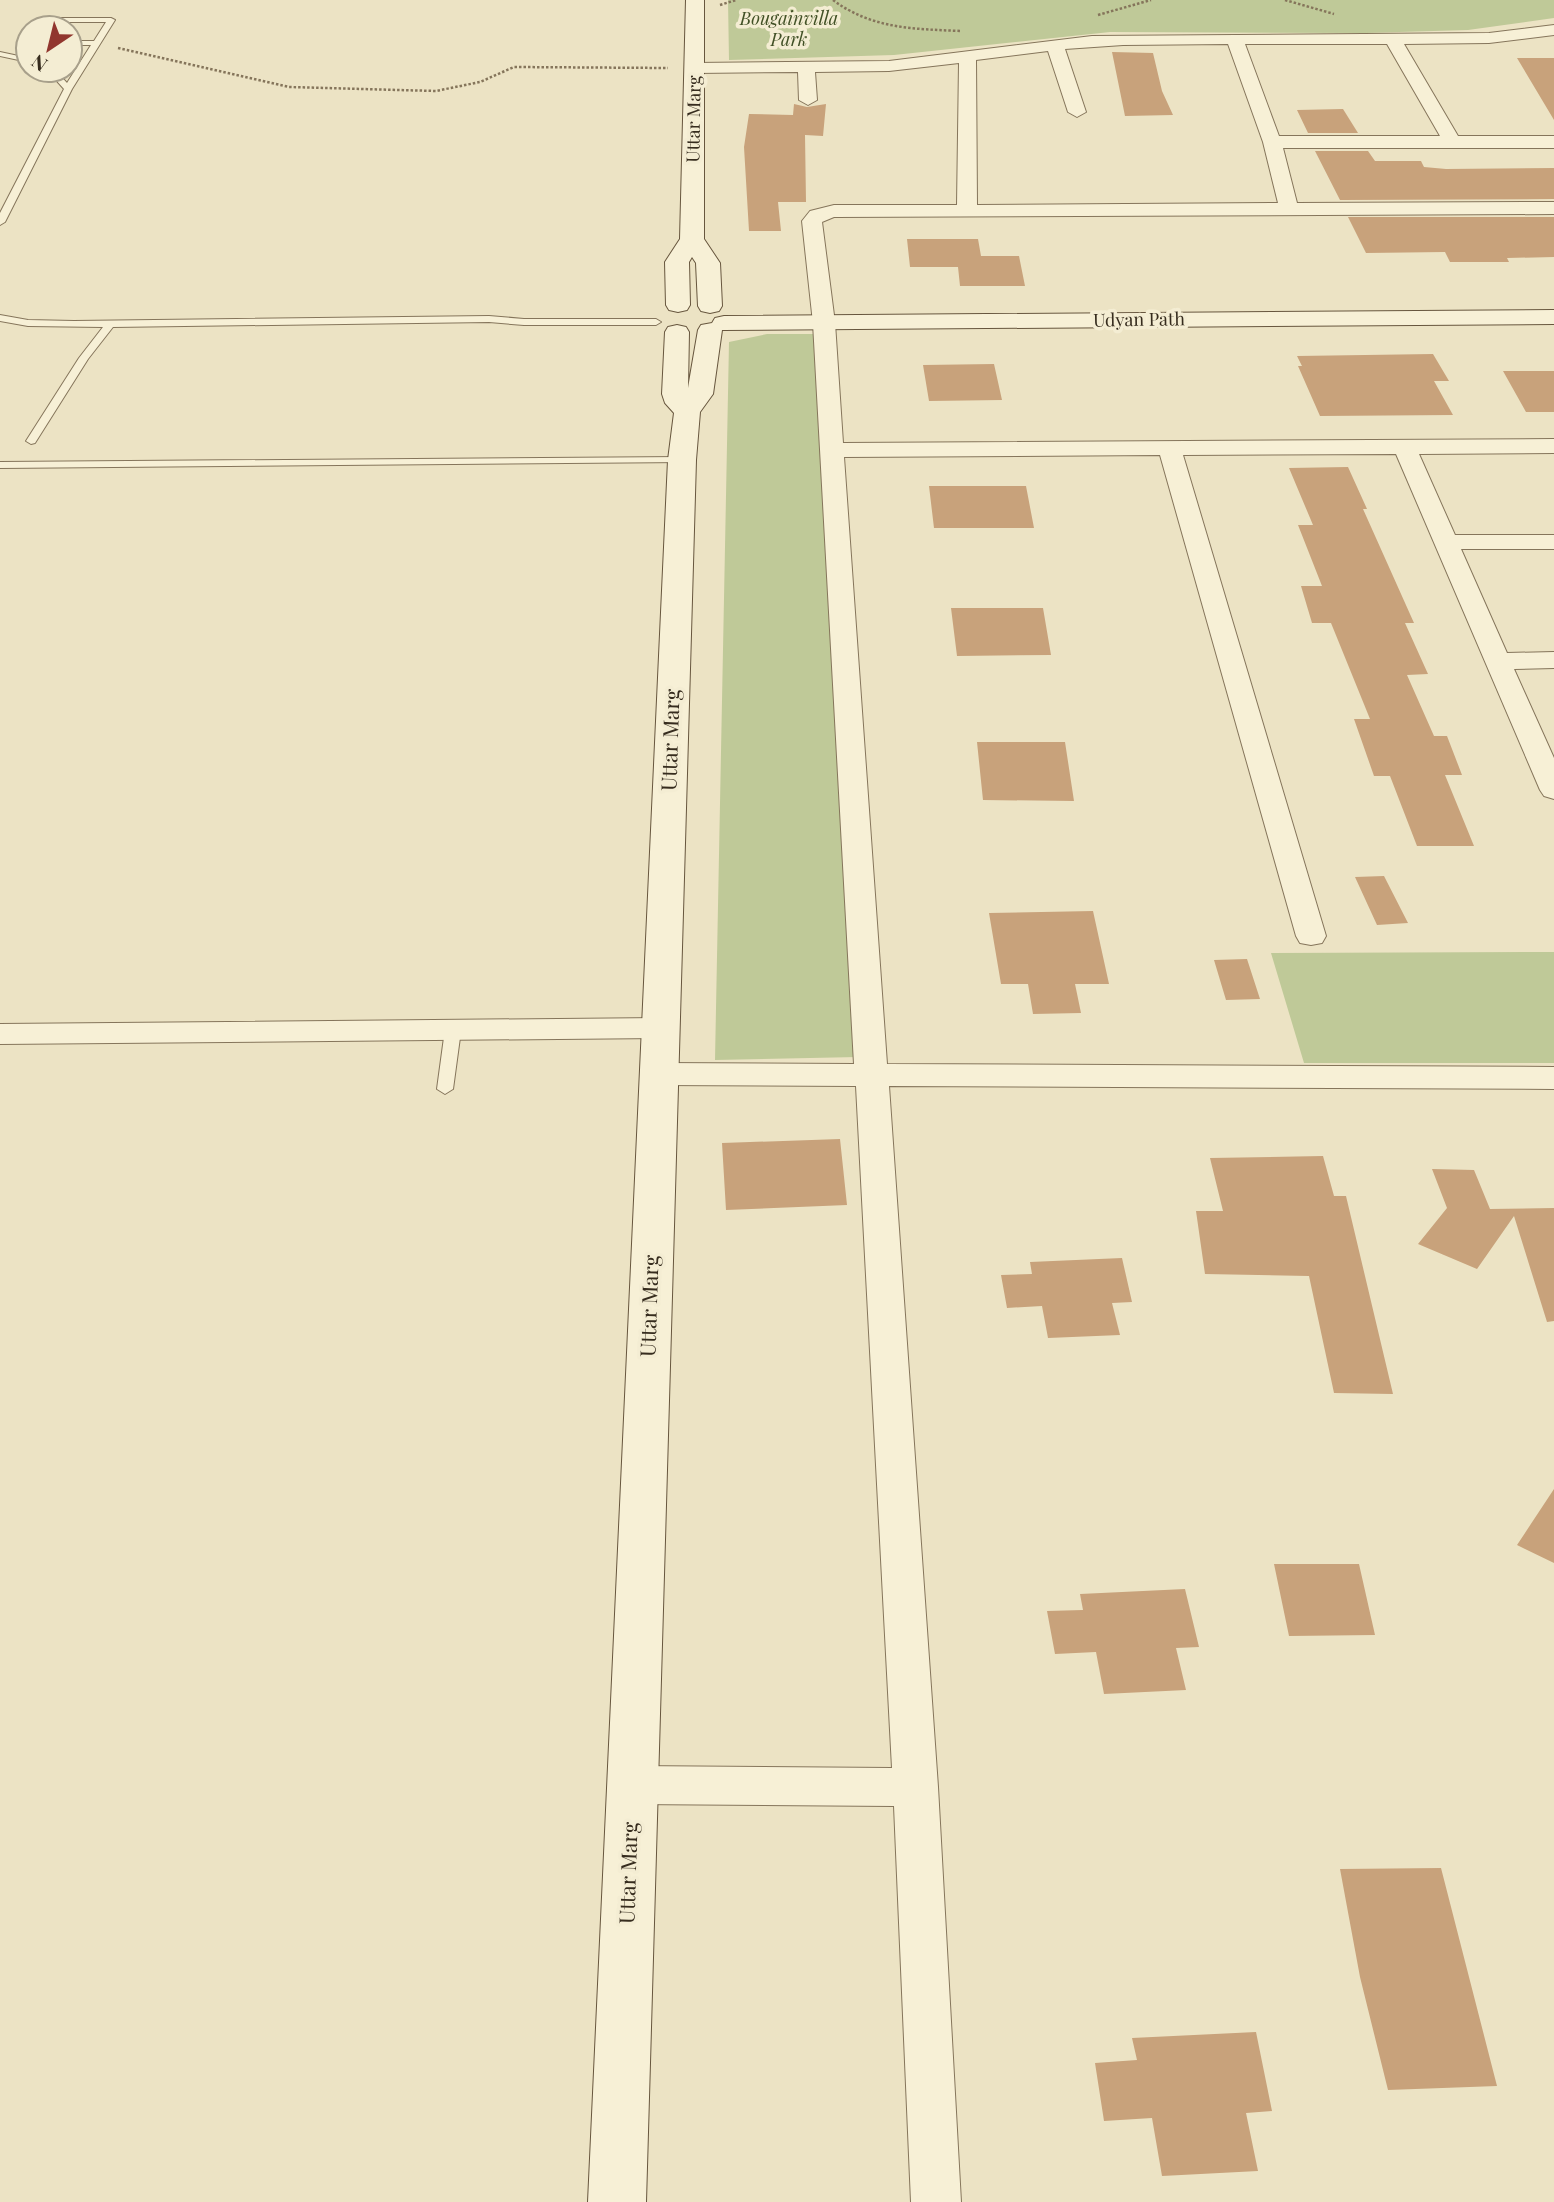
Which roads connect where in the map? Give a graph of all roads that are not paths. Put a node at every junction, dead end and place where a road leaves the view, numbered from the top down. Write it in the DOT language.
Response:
graph roads {
  1 [pos="695,0"];
  2 [pos="84,20"];
  3 [pos="1554,30"];
  4 [pos="1489,38"];
  5 [pos="1554,38"];
  6 [pos="1235,39"];
  7 [pos="1393,40"];
  8 [pos="84,43"];
  9 [pos="97,43"];
  10 [pos="1055,46"];
  11 [pos="968,57"];
  12 [pos="695,68"];
  13 [pos="806,68"];
  14 [pos="64,84"];
  15 [pos="68,89"];
  16 [pos="808,100"];
  17 [pos="1077,112"];
  18 [pos="1272,142"];
  19 [pos="1452,142"];
  20 [pos="1554,142"];
  21 [pos="1554,208"];
  22 [pos="1289,209"];
  23 [pos="967,211"];
  24 [pos="0,222"];
  25 [pos="692,239"];
  26 [pos="1554,309"];
  27 [pos="1554,317"];
  28 [pos="0,318"];
  29 [pos="667,318"];
  30 [pos="717,318"];
  31 [pos="823,319"];
  32 [pos="110,324"];
  33 [pos="687,411"];
  34 [pos="31,441"];
  35 [pos="1404,446"];
  36 [pos="1554,446"];
  37 [pos="1169,447"];
  38 [pos="832,450"];
  39 [pos="682,460"];
  40 [pos="0,465"];
  41 [pos="1446,542"];
  42 [pos="1554,542"];
  43 [pos="1498,660"];
  44 [pos="1554,660"];
  45 [pos="1553,785"];
  46 [pos="1311,936"];
  47 [pos="660,1028"];
  48 [pos="453,1030"];
  49 [pos="0,1034"];
  50 [pos="659,1074"];
  51 [pos="872,1075"];
  52 [pos="1554,1078"];
  53 [pos="444,1089"];
  54 [pos="632,1785"];
  55 [pos="916,1787"];
  56 [pos="617,2202"];
  57 [pos="936,2202"];
  1 -- 12 [label="main road, Uttar Marg"];
  2 -- 9 [label="lane"];
  3 -- 4 [label="street"];
  4 -- 5 [label="street"];
  4 -- 7 [label="street"];
  6 -- 7 [label="street"];
  6 -- 10 [label="street"];
  6 -- 18 [label="street"];
  7 -- 19 [label="street"];
  8 -- 9 [label="lane"];
  9 -- 15 [label="lane"];
  10 -- 11 [label="street"];
  10 -- 17 [label="street"];
  11 -- 13 [label="street"];
  11 -- 23 [label="street"];
  12 -- 13 [label="street"];
  12 -- 25 [label="main road, Uttar Marg"];
  13 -- 16 [label="street"];
  14 -- 15 [label="lane"];
  15 -- 24 [label="lane"];
  18 -- 19 [label="street"];
  18 -- 22 [label="street"];
  19 -- 20 [label="street"];
  21 -- 22 [label="street"];
  22 -- 23 [label="street"];
  23 -- 31 [label="street"];
  25 -- 29 [label="main road, Uttar Marg"];
  25 -- 30 [label="main road, Uttar Marg"];
  26 -- 31 [label="main road, Udyan Path"];
  27 -- 31 [label="main road, Udyan Path"];
  28 -- 32 [label="lane"];
  29 -- 30 [label="main road"];
  29 -- 32 [label="lane"];
  29 -- 33 [label="main road, Uttar Marg"];
  30 -- 31 [label="main road, Udyan Path"];
  30 -- 33 [label="main road, Uttar Marg"];
  31 -- 38 [label="street"];
  32 -- 34 [label="lane"];
  33 -- 39 [label="main road, Uttar Marg"];
  35 -- 36 [label="street"];
  35 -- 37 [label="street"];
  35 -- 41 [label="street"];
  37 -- 38 [label="street"];
  37 -- 46 [label="street"];
  38 -- 51 [label="street"];
  39 -- 40 [label="lane"];
  39 -- 47 [label="main road, Uttar Marg"];
  41 -- 42 [label="street"];
  41 -- 43 [label="street"];
  43 -- 44 [label="street"];
  43 -- 45 [label="street"];
  47 -- 48 [label="street"];
  47 -- 50 [label="main road, Uttar Marg"];
  48 -- 49 [label="street"];
  48 -- 53 [label="lane"];
  50 -- 51 [label="street"];
  50 -- 54 [label="main road, Uttar Marg"];
  51 -- 52 [label="street"];
  51 -- 55 [label="street"];
  54 -- 55 [label="street"];
  54 -- 56 [label="main road, Uttar Marg"];
  55 -- 57 [label="street"];
}
